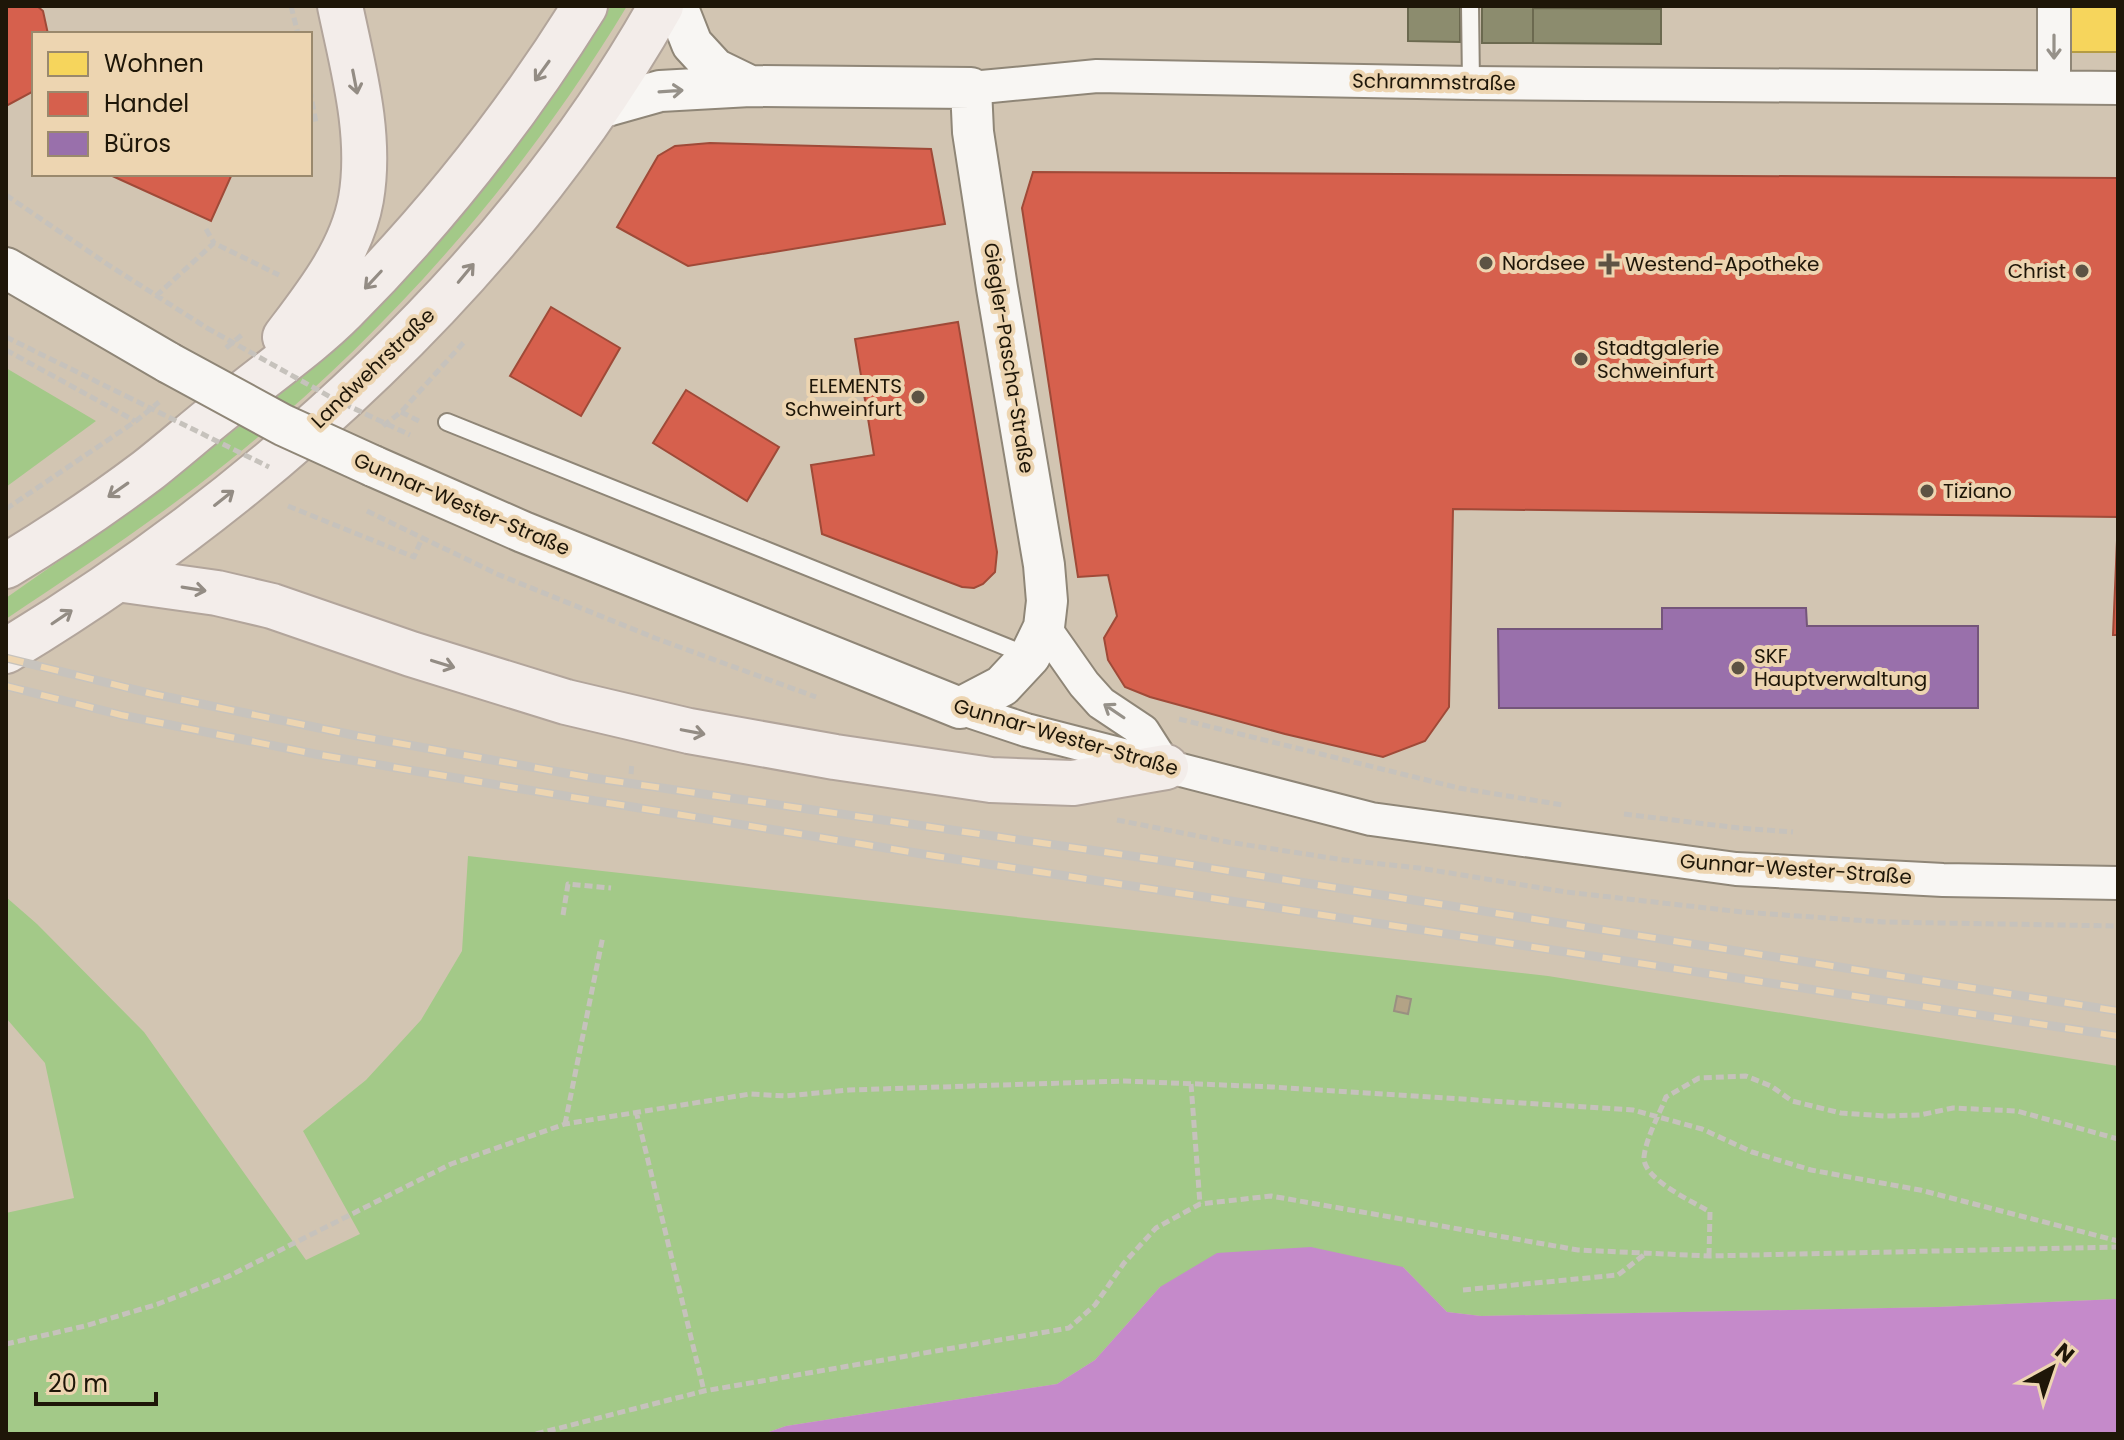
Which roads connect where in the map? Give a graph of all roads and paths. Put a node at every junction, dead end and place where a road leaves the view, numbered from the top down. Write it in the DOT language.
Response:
graph roads {
  1 [pos="291,6"];
  2 [pos="340,6"];
  3 [pos="585,6"];
  4 [pos="661,6"];
  5 [pos="677,6"];
  6 [pos="1470,6"];
  7 [pos="2054,6"];
  8 [pos="298,32"];
  9 [pos="1471,83"];
  10 [pos="750,86"];
  11 [pos="2054,87"];
  12 [pos="971,88"];
  13 [pos="2118,88"];
  14 [pos="312,100"];
  15 [pos="596,109"];
  16 [pos="318,129"];
  17 [pos="6,195"];
  18 [pos="206,229"];
  19 [pos="214,243"];
  20 [pos="6,268"];
  21 [pos="292,281"];
  22 [pos="156,296"];
  23 [pos="247,330"];
  24 [pos="6,338"];
  25 [pos="6,350"];
  26 [pos="216,356"];
  27 [pos="170,378"];
  28 [pos="246,390"];
  29 [pos="136,421"];
  30 [pos="447,422"];
  31 [pos="410,435"];
  32 [pos="281,472"];
  33 [pos="288,506"];
  34 [pos="6,509"];
  35 [pos="366,510"];
  36 [pos="422,538"];
  37 [pos="6,566"];
  38 [pos="117,579"];
  39 [pos="1037,641"];
  40 [pos="6,651"];
  41 [pos="830,702"];
  42 [pos="960,708"];
  43 [pos="1172,717"];
  44 [pos="633,762"];
  45 [pos="1166,767"];
  46 [pos="631,774"];
  47 [pos="1571,807"];
  48 [pos="1617,813"];
  49 [pos="1799,833"];
  50 [pos="2118,883"];
  51 [pos="611,888"];
  52 [pos="563,915"];
  53 [pos="603,936"];
  54 [pos="1191,1084"];
  55 [pos="636,1111"];
  56 [pos="1658,1116"];
  57 [pos="565,1124"];
  58 [pos="2118,1139"];
  59 [pos="1200,1204"];
  60 [pos="2118,1244"];
  61 [pos="1646,1253"];
  62 [pos="1709,1256"];
  63 [pos="1463,1290"];
  64 [pos="6,1344"];
  65 [pos="704,1391"];
  66 [pos="536,1434"];
  1 -- 8 [label="path"];
  2 -- 28 [label="main road, one-way"];
  3 -- 28 [label="main road, one-way"];
  4 -- 15 [label="main road, Landwehrstraße"];
  5 -- 10 [label="street, Schrammstraße"];
  6 -- 9 [label="lane"];
  7 -- 11 [label="street, one-way"];
  9 -- 11 [label="street, Schrammstraße"];
  9 -- 12 [label="street, Schrammstraße"];
  10 -- 12 [label="street, Schrammstraße"];
  15 -- 10 [label="street, Schrammstraße, one-way"];
  11 -- 13 [label="street, Schrammstraße"];
  12 -- 39 [label="street, Giegler-Pascha-Straße"];
  14 -- 16 [label="path"];
  38 -- 15 [label="main road, Landwehrstraße, one-way"];
  17 -- 22 [label="path"];
  18 -- 19 [label="path"];
  19 -- 21 [label="path"];
  19 -- 22 [label="path"];
  20 -- 27 [label="street, Gunnar-Wester-Straße"];
  22 -- 31 [label="path, bridge"];
  23 -- 26 [label="path"];
  24 -- 32 [label="path, bridge"];
  25 -- 29 [label="path"];
  27 -- 29 [label="path"];
  27 -- 42 [label="street, Gunnar-Wester-Straße, bridge"];
  28 -- 37 [label="main road, one-way"];
  29 -- 34 [label="path"];
  30 -- 39 [label="lane"];
  33 -- 36 [label="path"];
  35 -- 36 [label="path"];
  36 -- 41 [label="path"];
  40 -- 38 [label="main road, Landwehrstraße, one-way"];
  38 -- 45 [label="main road, one-way"];
  39 -- 42 [label="street"];
  45 -- 39 [label="street, one-way"];
  42 -- 45 [label="street, Gunnar-Wester-Straße"];
  43 -- 47 [label="path"];
  44 -- 46 [label="path"];
  45 -- 50 [label="street, Gunnar-Wester-Straße"];
  48 -- 49 [label="path"];
  51 -- 52 [label="path"];
  53 -- 57 [label="path"];
  54 -- 55 [label="path"];
  54 -- 56 [label="path"];
  54 -- 59 [label="path"];
  55 -- 57 [label="path"];
  55 -- 65 [label="path"];
  56 -- 58 [label="path"];
  56 -- 60 [label="path"];
  56 -- 62 [label="path"];
  57 -- 64 [label="path"];
  59 -- 61 [label="path"];
  59 -- 65 [label="path"];
  60 -- 62 [label="path"];
  61 -- 62 [label="path"];
  61 -- 63 [label="path"];
  65 -- 66 [label="path"];
}
